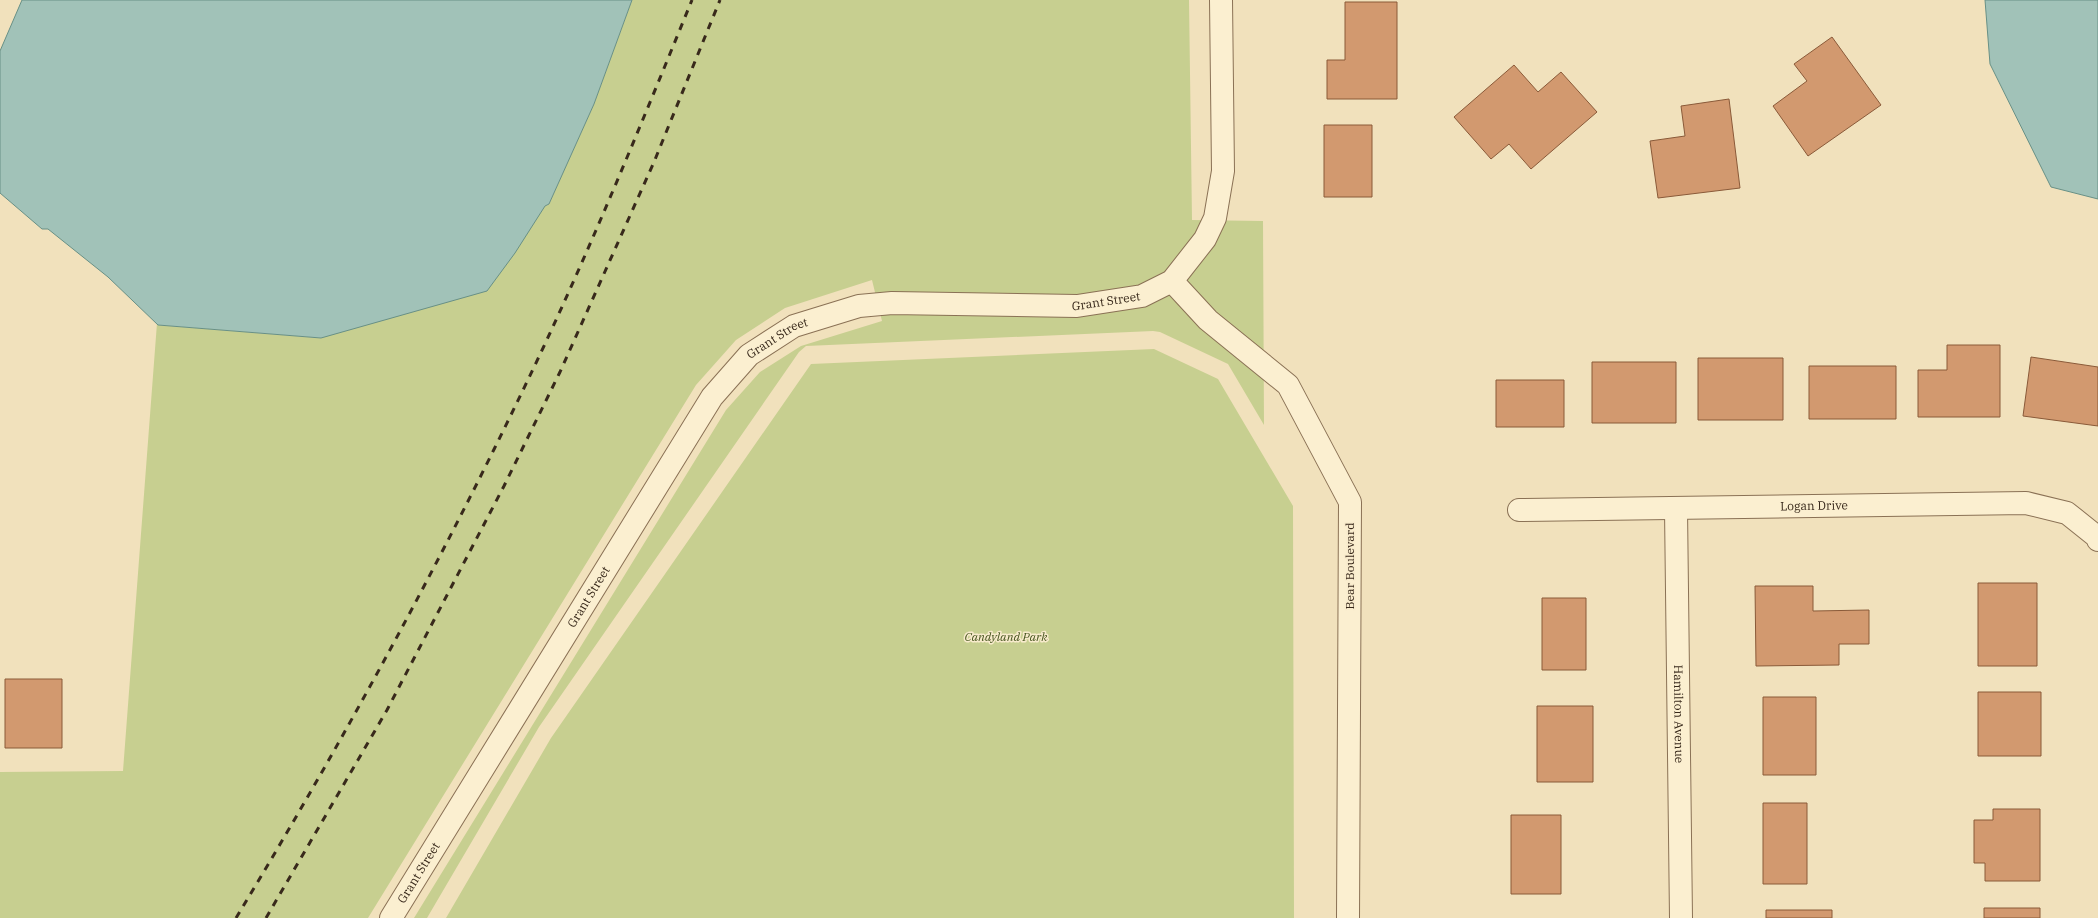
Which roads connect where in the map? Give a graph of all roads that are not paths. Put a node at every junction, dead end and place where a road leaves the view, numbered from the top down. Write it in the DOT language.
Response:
graph roads {
  1 [pos="1221,0"];
  2 [pos="1172,281"];
  3 [pos="1676,509"];
  4 [pos="1518,510"];
  5 [pos="2098,540"];
  6 [pos="391,918"];
  7 [pos="1348,918"];
  8 [pos="1681,918"];
  1 -- 2 [label="street, Grant Street"];
  2 -- 6 [label="street, Grant Street"];
  2 -- 7 [label="street, Bear Boulevard"];
  3 -- 4 [label="street, Logan Drive"];
  3 -- 5 [label="street, Logan Drive"];
  3 -- 8 [label="street, Hamilton Avenue"];
}
